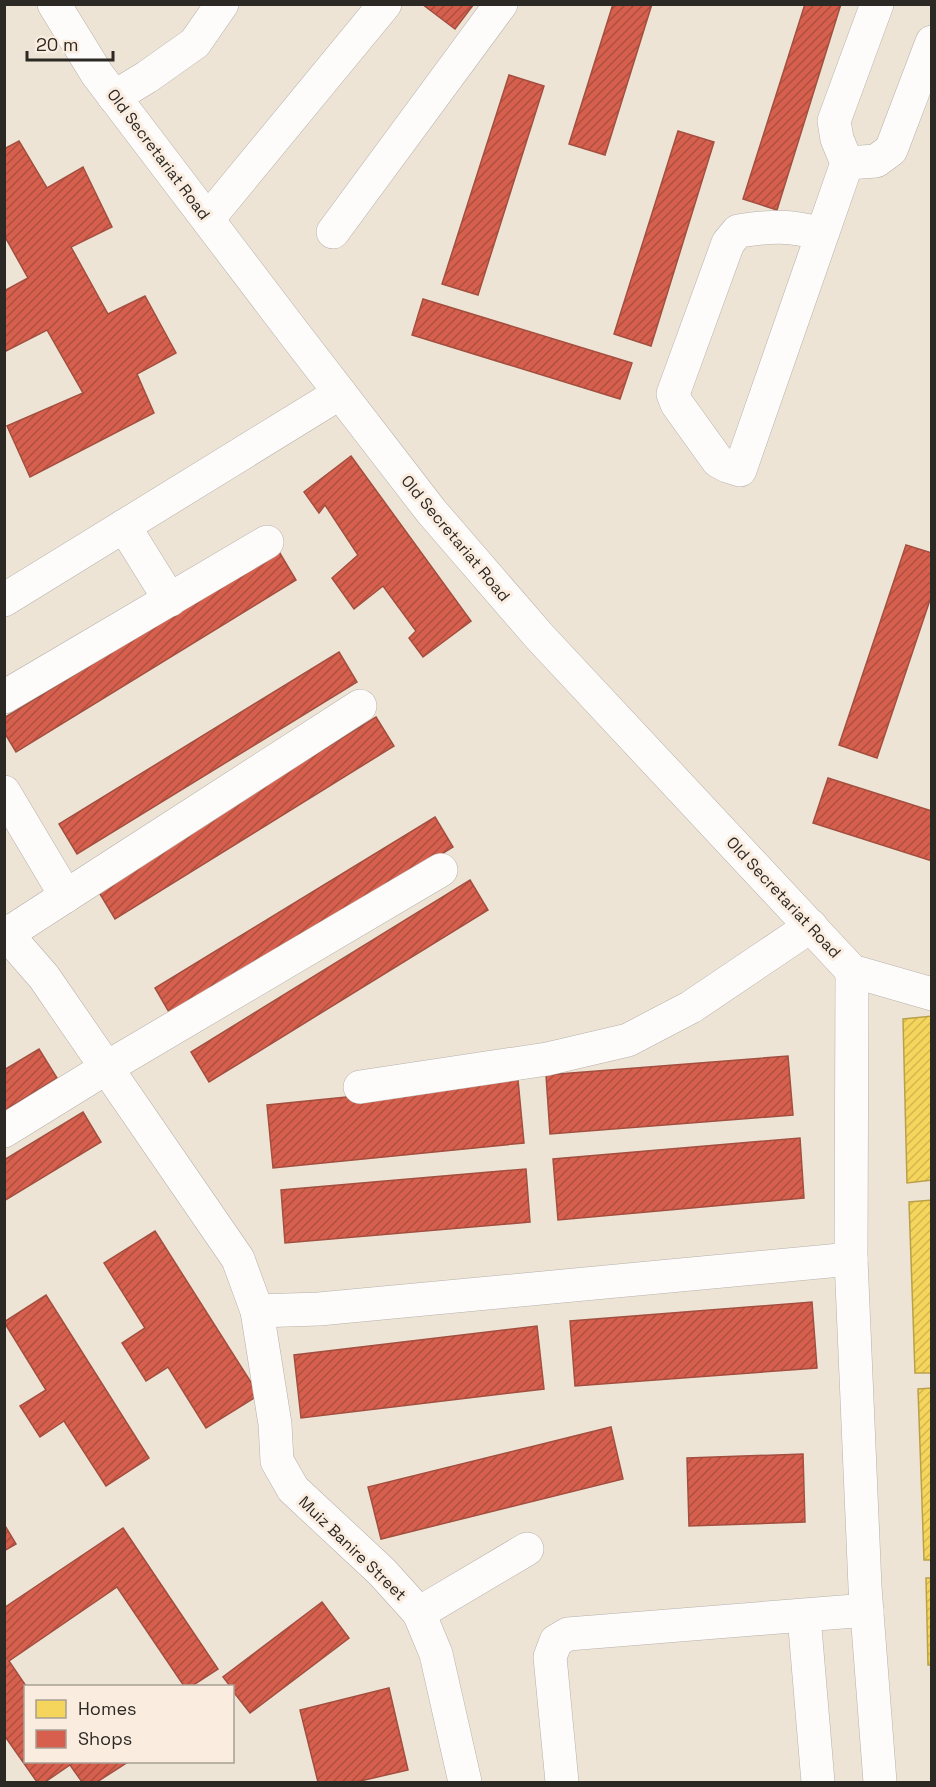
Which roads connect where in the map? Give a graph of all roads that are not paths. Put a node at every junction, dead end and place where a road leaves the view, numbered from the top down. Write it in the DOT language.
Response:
graph roads {
  1 [pos="54,4"];
  2 [pos="222,4"];
  3 [pos="385,4"];
  4 [pos="501,4"];
  5 [pos="877,4"];
  6 [pos="932,42"];
  7 [pos="114,97"];
  8 [pos="847,163"];
  9 [pos="208,219"];
  10 [pos="333,232"];
  11 [pos="822,234"];
  12 [pos="340,393"];
  13 [pos="124,526"];
  14 [pos="267,542"];
  15 [pos="4,600"];
  16 [pos="170,600"];
  17 [pos="4,697"];
  18 [pos="360,706"];
  19 [pos="4,792"];
  20 [pos="441,870"];
  21 [pos="66,896"];
  22 [pos="811,926"];
  23 [pos="6,933"];
  24 [pos="852,970"];
  25 [pos="932,994"];
  26 [pos="106,1068"];
  27 [pos="360,1087"];
  28 [pos="4,1131"];
  29 [pos="851,1259"];
  30 [pos="257,1311"];
  31 [pos="527,1549"];
  32 [pos="867,1610"];
  33 [pos="419,1613"];
  34 [pos="804,1616"];
  35 [pos="465,1782"];
  36 [pos="562,1782"];
  37 [pos="818,1782"];
  38 [pos="880,1782"];
  1 -- 7 [label="street, Old Secretariat Road"];
  2 -- 7 [label="street"];
  3 -- 9 [label="street"];
  4 -- 10 [label="street"];
  5 -- 8 [label="street"];
  6 -- 8 [label="street"];
  7 -- 9 [label="street, Old Secretariat Road"];
  8 -- 11 [label="street"];
  9 -- 12 [label="street, Old Secretariat Road"];
  11 -- 11 [label="street"];
  12 -- 13 [label="street"];
  12 -- 22 [label="street, Old Secretariat Road"];
  13 -- 15 [label="street"];
  13 -- 16 [label="street"];
  14 -- 16 [label="street"];
  16 -- 17 [label="street"];
  18 -- 21 [label="street"];
  19 -- 21 [label="street"];
  20 -- 26 [label="street"];
  21 -- 23 [label="street"];
  22 -- 24 [label="street, Old Secretariat Road"];
  22 -- 27 [label="street"];
  23 -- 26 [label="street, Muiz Banire Street"];
  24 -- 25 [label="street, Old Secretariat Road"];
  24 -- 29 [label="street"];
  26 -- 28 [label="street"];
  26 -- 30 [label="street, Muiz Banire Street"];
  29 -- 30 [label="street"];
  29 -- 32 [label="street"];
  30 -- 33 [label="street, Muiz Banire Street"];
  31 -- 33 [label="street"];
  32 -- 34 [label="street"];
  32 -- 38 [label="street"];
  33 -- 35 [label="street, Muiz Banire Street"];
  34 -- 36 [label="street"];
  34 -- 37 [label="street"];
}
